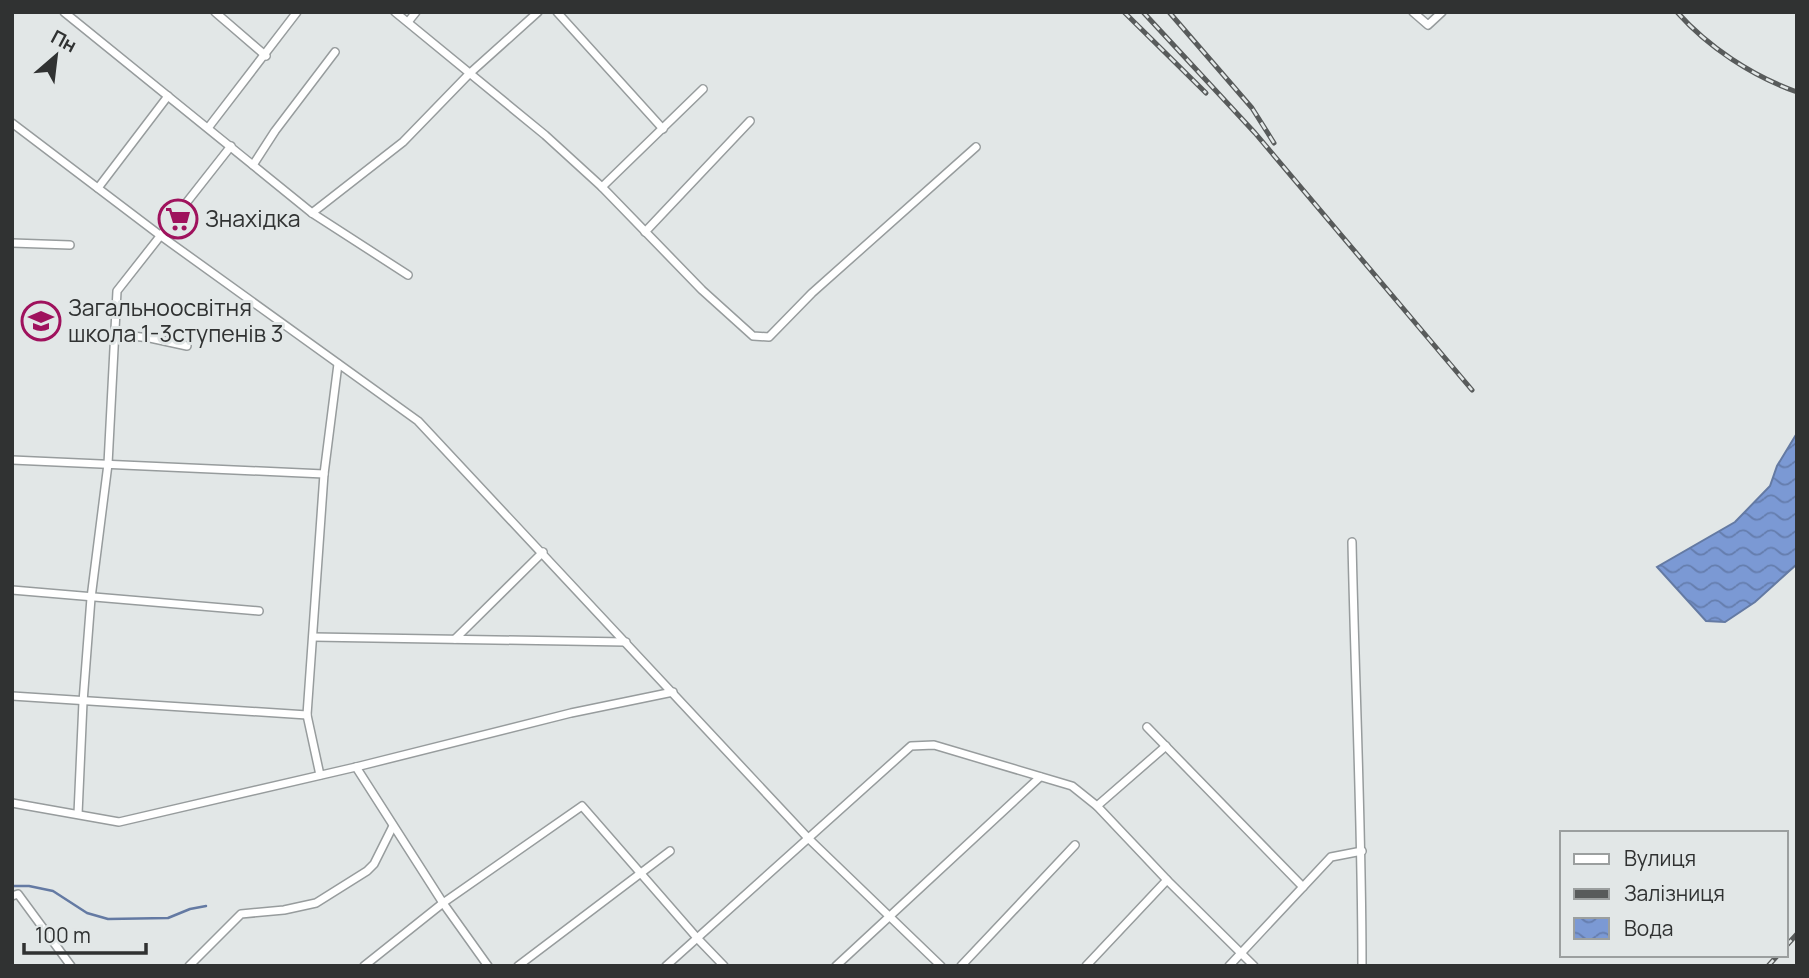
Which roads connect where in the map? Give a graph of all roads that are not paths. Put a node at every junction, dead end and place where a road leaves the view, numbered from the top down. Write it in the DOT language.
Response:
graph roads {
  1 [pos="64,12"];
  2 [pos="215,12"];
  3 [pos="298,12"];
  4 [pos="395,12"];
  5 [pos="416,12"];
  6 [pos="538,12"];
  7 [pos="557,12"];
  8 [pos="1413,12"];
  9 [pos="1442,12"];
  10 [pos="408,22"];
  11 [pos="335,52"];
  12 [pos="266,56"];
  13 [pos="470,74"];
  14 [pos="703,89"];
  15 [pos="168,96"];
  16 [pos="750,121"];
  17 [pos="12,123"];
  18 [pos="208,128"];
  19 [pos="663,129"];
  20 [pos="231,146"];
  21 [pos="976,147"];
  22 [pos="253,165"];
  23 [pos="602,187"];
  24 [pos="98,188"];
  25 [pos="312,214"];
  26 [pos="645,232"];
  27 [pos="161,236"];
  28 [pos="12,243"];
  29 [pos="70,245"];
  30 [pos="408,275"];
  31 [pos="114,334"];
  32 [pos="187,346"];
  33 [pos="338,364"];
  34 [pos="12,460"];
  35 [pos="108,464"];
  36 [pos="324,474"];
  37 [pos="1352,542"];
  38 [pos="543,552"];
  39 [pos="12,590"];
  40 [pos="92,598"];
  41 [pos="259,611"];
  42 [pos="313,637"];
  43 [pos="455,639"];
  44 [pos="626,642"];
  45 [pos="673,692"];
  46 [pos="12,696"];
  47 [pos="83,702"];
  48 [pos="307,715"];
  49 [pos="1147,727"];
  50 [pos="1166,746"];
  51 [pos="356,767"];
  52 [pos="320,775"];
  53 [pos="1040,777"];
  54 [pos="12,803"];
  55 [pos="1097,806"];
  56 [pos="78,814"];
  57 [pos="394,826"];
  58 [pos="808,838"];
  59 [pos="1075,845"];
  60 [pos="670,851"];
  61 [pos="1362,851"];
  62 [pos="641,874"];
  63 [pos="1167,880"];
  64 [pos="1303,887"];
  65 [pos="12,896"];
  66 [pos="443,904"];
  67 [pos="889,915"];
  68 [pos="698,939"];
  69 [pos="1241,953"];
  70 [pos="71,966"];
  71 [pos="189,966"];
  72 [pos="364,966"];
  73 [pos="488,966"];
  74 [pos="518,966"];
  75 [pos="666,966"];
  76 [pos="724,966"];
  77 [pos="836,966"];
  78 [pos="941,966"];
  79 [pos="961,966"];
  80 [pos="1086,966"];
  81 [pos="1229,966"];
  82 [pos="1254,966"];
  83 [pos="1362,966"];
  1 -- 15 [label="street"];
  2 -- 12 [label="street"];
  3 -- 12 [label="street"];
  4 -- 10 [label="street"];
  5 -- 10 [label="street"];
  6 -- 13 [label="street"];
  7 -- 19 [label="street"];
  8 -- 9 [label="street"];
  10 -- 13 [label="street"];
  11 -- 22 [label="street"];
  12 -- 18 [label="street"];
  13 -- 23 [label="street"];
  13 -- 25 [label="street"];
  14 -- 19 [label="street"];
  15 -- 18 [label="street"];
  15 -- 24 [label="street"];
  16 -- 26 [label="street"];
  17 -- 24 [label="street"];
  18 -- 20 [label="street"];
  19 -- 23 [label="street"];
  20 -- 22 [label="street"];
  20 -- 27 [label="street"];
  21 -- 26 [label="street"];
  22 -- 25 [label="street"];
  23 -- 26 [label="street"];
  24 -- 27 [label="street"];
  25 -- 30 [label="street"];
  27 -- 31 [label="street"];
  27 -- 33 [label="street"];
  28 -- 29 [label="street"];
  31 -- 32 [label="street"];
  31 -- 35 [label="street"];
  33 -- 36 [label="street"];
  33 -- 38 [label="street"];
  34 -- 35 [label="street"];
  35 -- 36 [label="street"];
  35 -- 40 [label="street"];
  36 -- 42 [label="street"];
  37 -- 61 [label="street"];
  38 -- 43 [label="street"];
  38 -- 44 [label="street"];
  39 -- 40 [label="street"];
  40 -- 41 [label="street"];
  40 -- 47 [label="street"];
  42 -- 43 [label="street"];
  42 -- 48 [label="street"];
  43 -- 44 [label="street"];
  44 -- 45 [label="street"];
  45 -- 51 [label="street"];
  45 -- 58 [label="street"];
  46 -- 47 [label="street"];
  47 -- 48 [label="street"];
  47 -- 56 [label="street"];
  48 -- 52 [label="street"];
  49 -- 50 [label="street"];
  50 -- 55 [label="street"];
  50 -- 64 [label="street"];
  51 -- 52 [label="street"];
  51 -- 57 [label="street"];
  52 -- 56 [label="street"];
  53 -- 55 [label="street"];
  53 -- 58 [label="street"];
  53 -- 67 [label="street"];
  54 -- 56 [label="street"];
  55 -- 63 [label="street"];
  57 -- 66 [label="street"];
  57 -- 71 [label="street"];
  58 -- 67 [label="street"];
  58 -- 68 [label="street"];
  59 -- 79 [label="street"];
  60 -- 62 [label="street"];
  61 -- 64 [label="street"];
  61 -- 83 [label="street"];
  62 -- 66 [label="street"];
  62 -- 68 [label="street"];
  62 -- 74 [label="street"];
  63 -- 69 [label="street"];
  63 -- 80 [label="street"];
  64 -- 69 [label="street"];
  65 -- 70 [label="street"];
  66 -- 72 [label="street"];
  66 -- 73 [label="street"];
  67 -- 77 [label="street"];
  67 -- 78 [label="street"];
  68 -- 75 [label="street"];
  68 -- 76 [label="street"];
  69 -- 81 [label="street"];
  69 -- 82 [label="street"];
}
